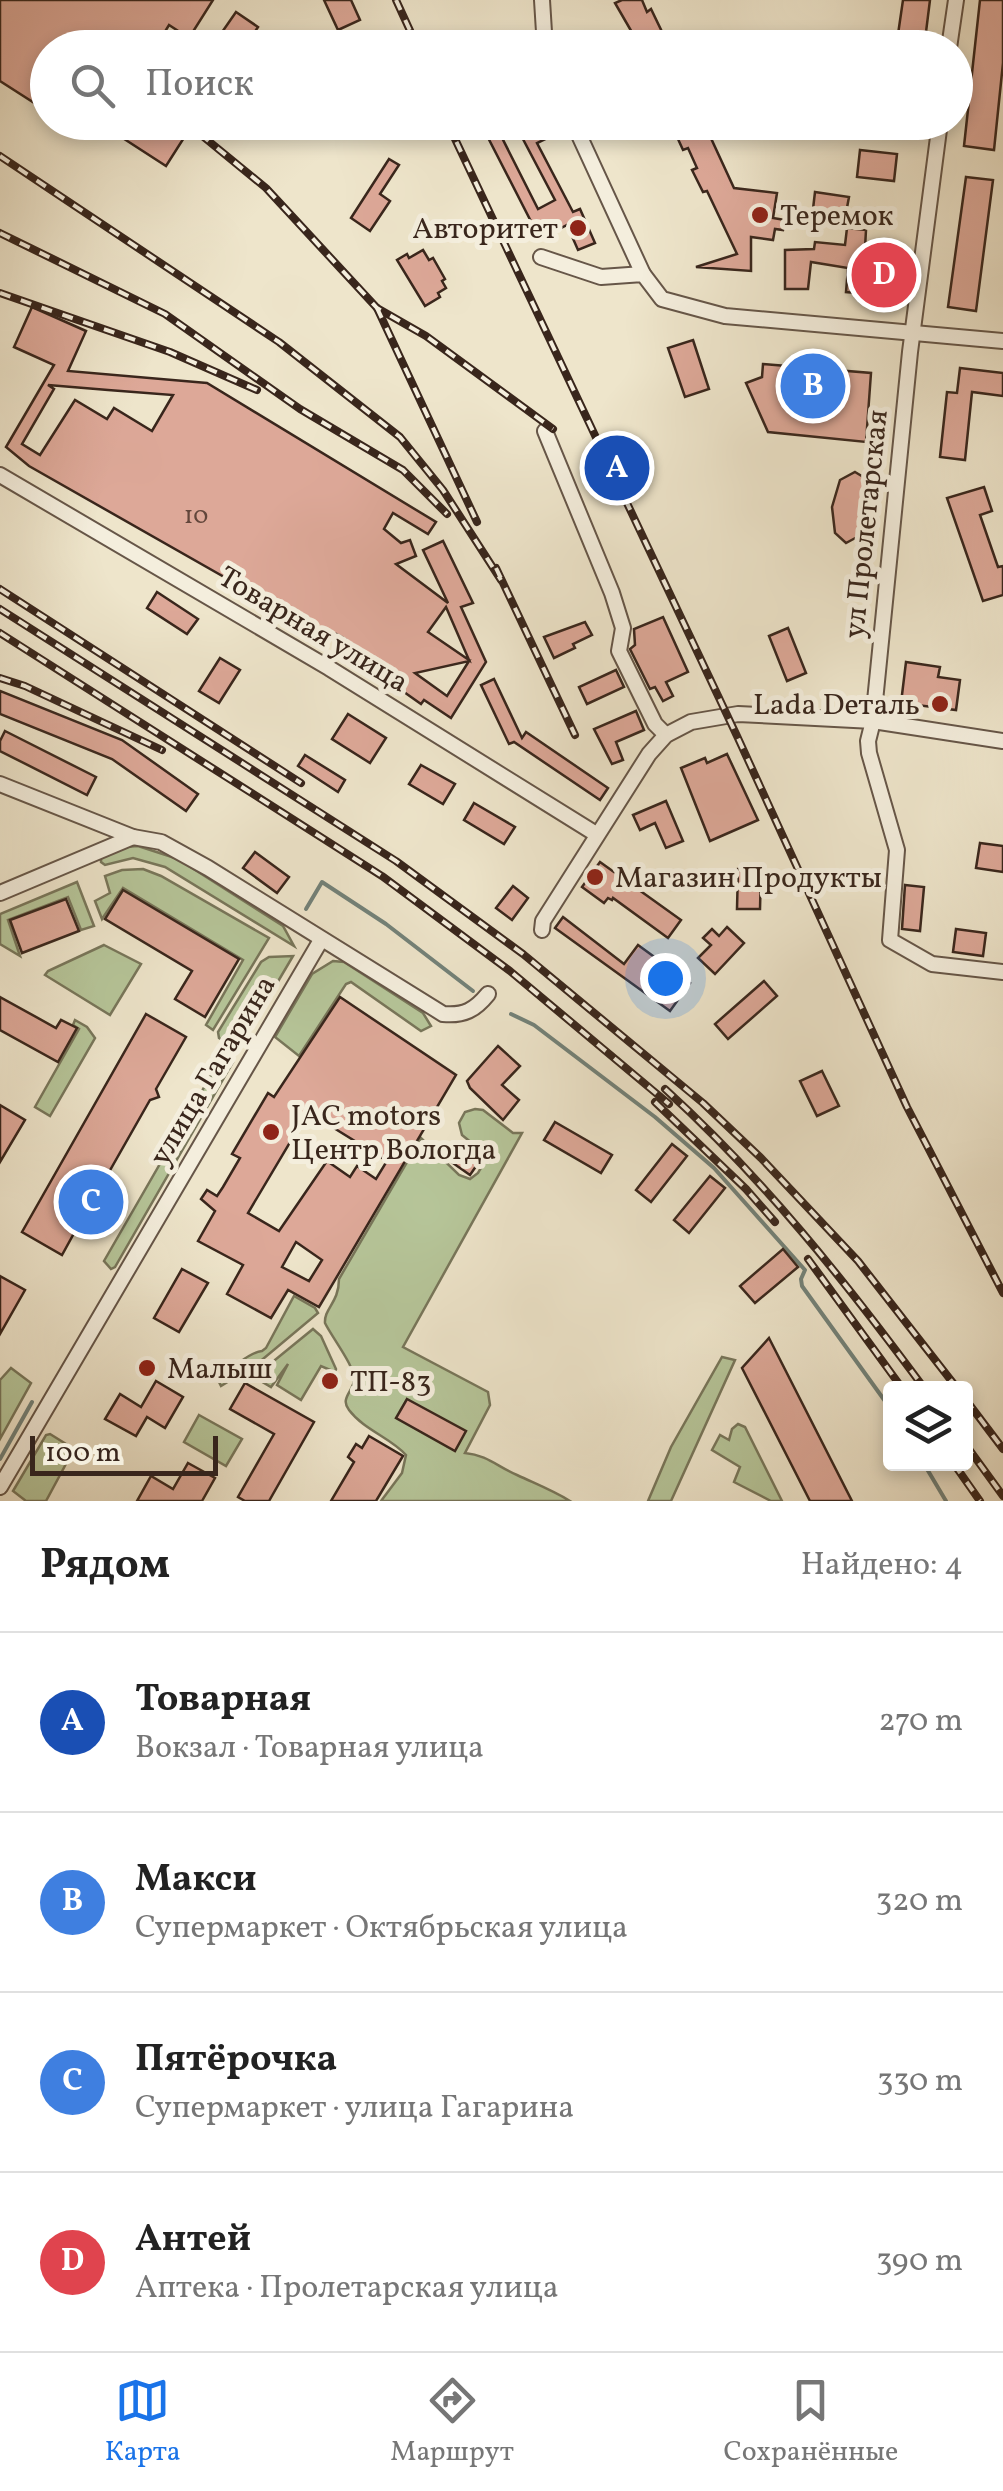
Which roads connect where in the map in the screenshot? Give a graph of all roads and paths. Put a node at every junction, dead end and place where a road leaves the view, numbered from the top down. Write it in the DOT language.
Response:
graph roads {
  1 [pos="542,0"];
  2 [pos="956,0"];
  3 [pos="544,30"];
  4 [pos="952,30"];
  5 [pos="581,140"];
  6 [pos="938,140"];
  7 [pos="541,257"];
  8 [pos="643,274"];
  9 [pos="913,332"];
  10 [pos="1003,342"];
  11 [pos="544,430"];
  12 [pos="0,475"];
  13 [pos="873,721"];
  14 [pos="666,734"];
  15 [pos="1003,742"];
  16 [pos="0,784"];
  17 [pos="596,834"];
  18 [pos="132,837"];
  19 [pos="0,893"];
  20 [pos="542,930"];
  21 [pos="321,940"];
  22 [pos="1003,972"];
  23 [pos="488,994"];
  24 [pos="0,1487"];
  1 -- 3 [label="street"];
  2 -- 4 [label="street"];
  5 -- 8 [label="street"];
  6 -- 9 [label="street, ул Пролетарская"];
  7 -- 8 [label="street"];
  8 -- 9 [label="street"];
  9 -- 10 [label="street"];
  9 -- 13 [label="street, ул Пролетарская"];
  11 -- 14 [label="street"];
  12 -- 17 [label="street, Товарная улица"];
  13 -- 14 [label="street"];
  13 -- 15 [label="street"];
  13 -- 22 [label="street, ул Пролетарская"];
  14 -- 17 [label="street"];
  16 -- 18 [label="street"];
  17 -- 20 [label="street"];
  18 -- 19 [label="street"];
  18 -- 21 [label="street"];
  21 -- 23 [label="street"];
  21 -- 24 [label="street, улица Гагарина"];
}
